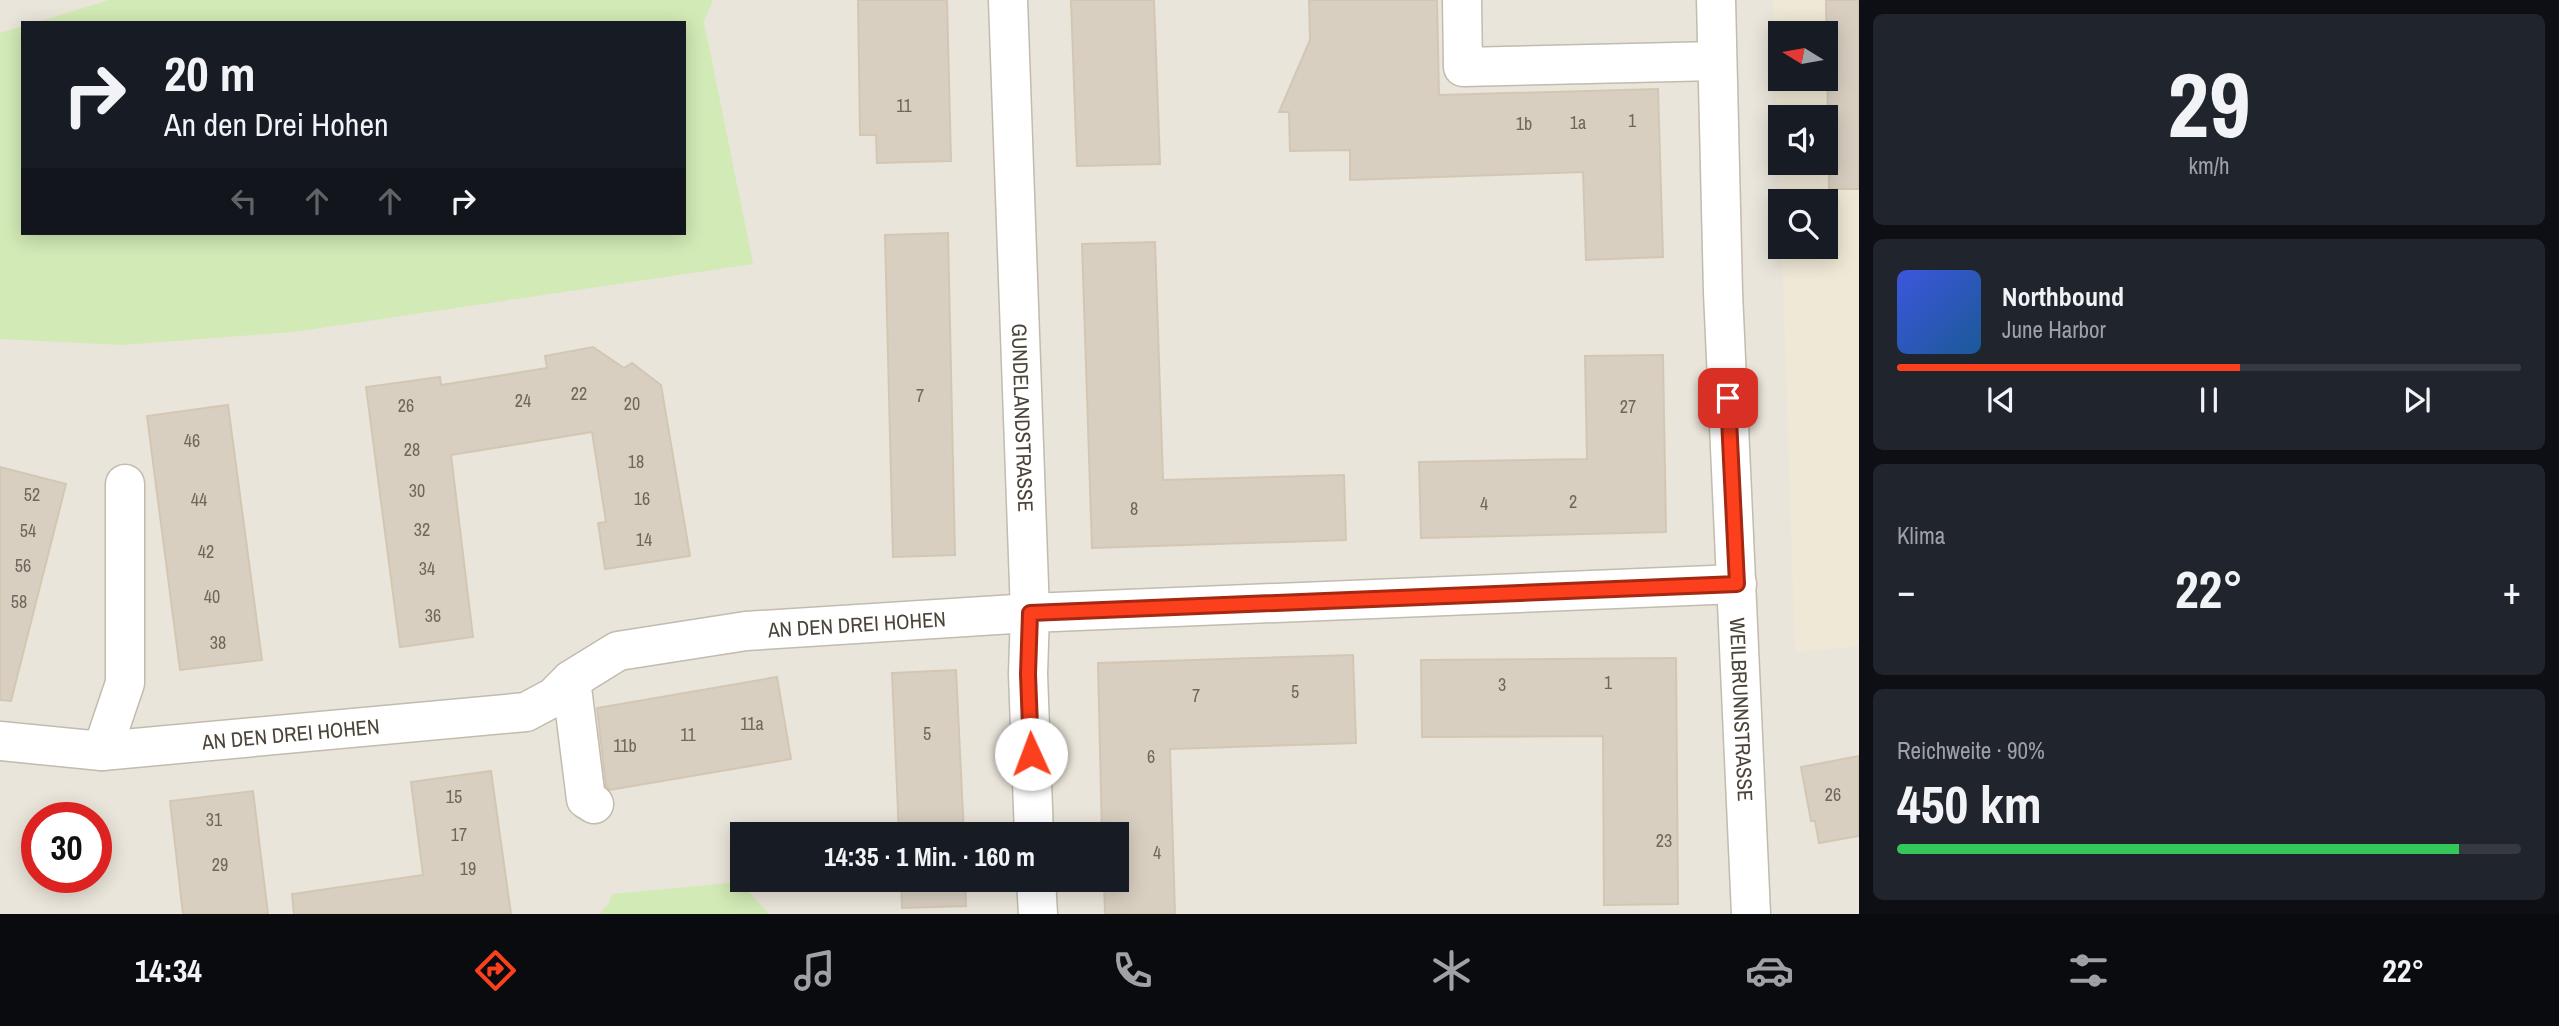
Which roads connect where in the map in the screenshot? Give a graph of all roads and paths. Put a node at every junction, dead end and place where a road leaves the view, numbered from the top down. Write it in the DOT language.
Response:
graph roads {
  1 [pos="1008,0"];
  2 [pos="1462,0"];
  3 [pos="1716,0"];
  4 [pos="1717,61"];
  5 [pos="125,484"];
  6 [pos="1737,584"];
  7 [pos="1030,613"];
  8 [pos="571,680"];
  9 [pos="0,741"];
  10 [pos="102,751"];
  11 [pos="594,804"];
  12 [pos="1034,822"];
  13 [pos="1037,892"];
  14 [pos="1038,914"];
  15 [pos="1751,914"];
  1 -- 7 [label="street, GUNDELANDSTRASSE"];
  2 -- 4 [label="street"];
  3 -- 4 [label="street, WEILBRUNNSTRASSE"];
  4 -- 6 [label="street, WEILBRUNNSTRASSE"];
  5 -- 10 [label="street"];
  6 -- 7 [label="street, AN DEN DREI HOHEN"];
  6 -- 15 [label="street, WEILBRUNNSTRASSE"];
  7 -- 8 [label="street, AN DEN DREI HOHEN"];
  7 -- 12 [label="street, GUNDELANDSTRASSE"];
  8 -- 10 [label="street, AN DEN DREI HOHEN"];
  8 -- 11 [label="street"];
  9 -- 10 [label="street, AN DEN DREI HOHEN"];
  13 -- 14 [label="street"];
}
